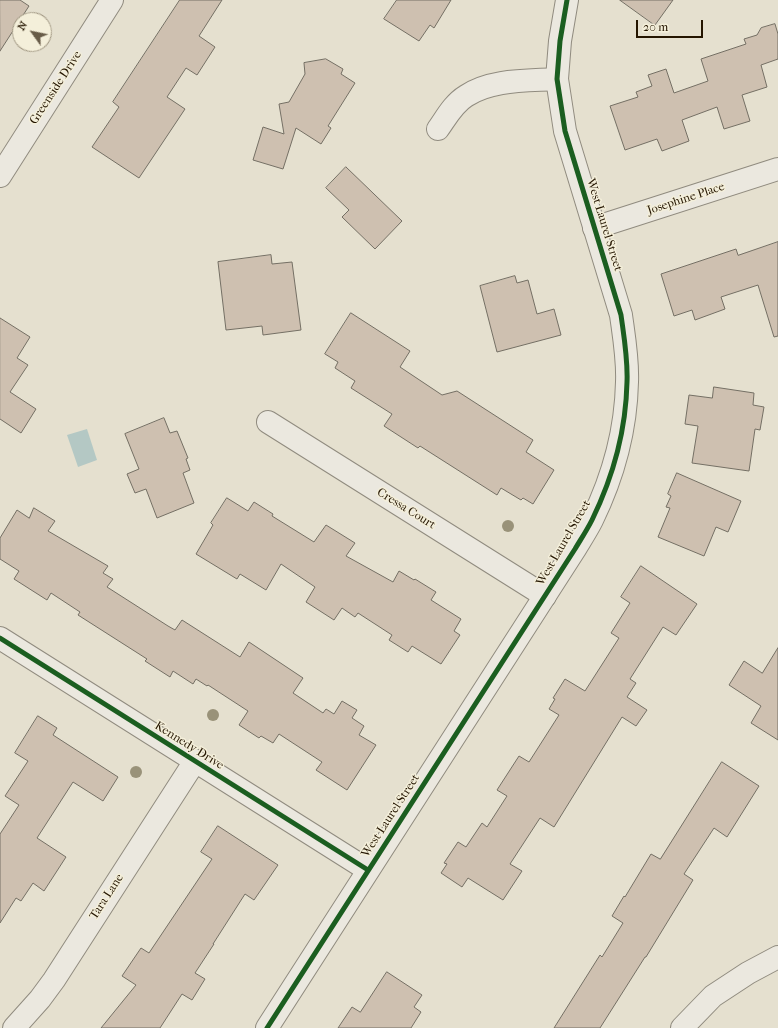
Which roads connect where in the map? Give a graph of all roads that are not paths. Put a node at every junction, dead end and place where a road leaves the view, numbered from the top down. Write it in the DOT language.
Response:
graph roads {
  1 [pos="112,0"];
  2 [pos="566,0"];
  3 [pos="557,79"];
  4 [pos="438,129"];
  5 [pos="778,169"];
  6 [pos="0,176"];
  7 [pos="594,228"];
  8 [pos="268,422"];
  9 [pos="545,596"];
  10 [pos="0,638"];
  11 [pos="195,761"];
  12 [pos="368,870"];
  13 [pos="778,957"];
  14 [pos="14,1028"];
  15 [pos="267,1028"];
  16 [pos="682,1028"];
  1 -- 6 [label="street, Greenside Drive"];
  2 -- 3 [label="street, West Laurel Street"];
  3 -- 4 [label="street"];
  3 -- 7 [label="street, West Laurel Street"];
  5 -- 7 [label="street, Josephine Place"];
  7 -- 9 [label="street, West Laurel Street"];
  8 -- 9 [label="street, Cressa Court"];
  9 -- 12 [label="street, West Laurel Street"];
  10 -- 11 [label="street, Kennedy Drive"];
  11 -- 12 [label="street, Kennedy Drive"];
  11 -- 14 [label="street, Tara Lane"];
  12 -- 15 [label="street, West Laurel Street"];
  13 -- 16 [label="street"];
}
